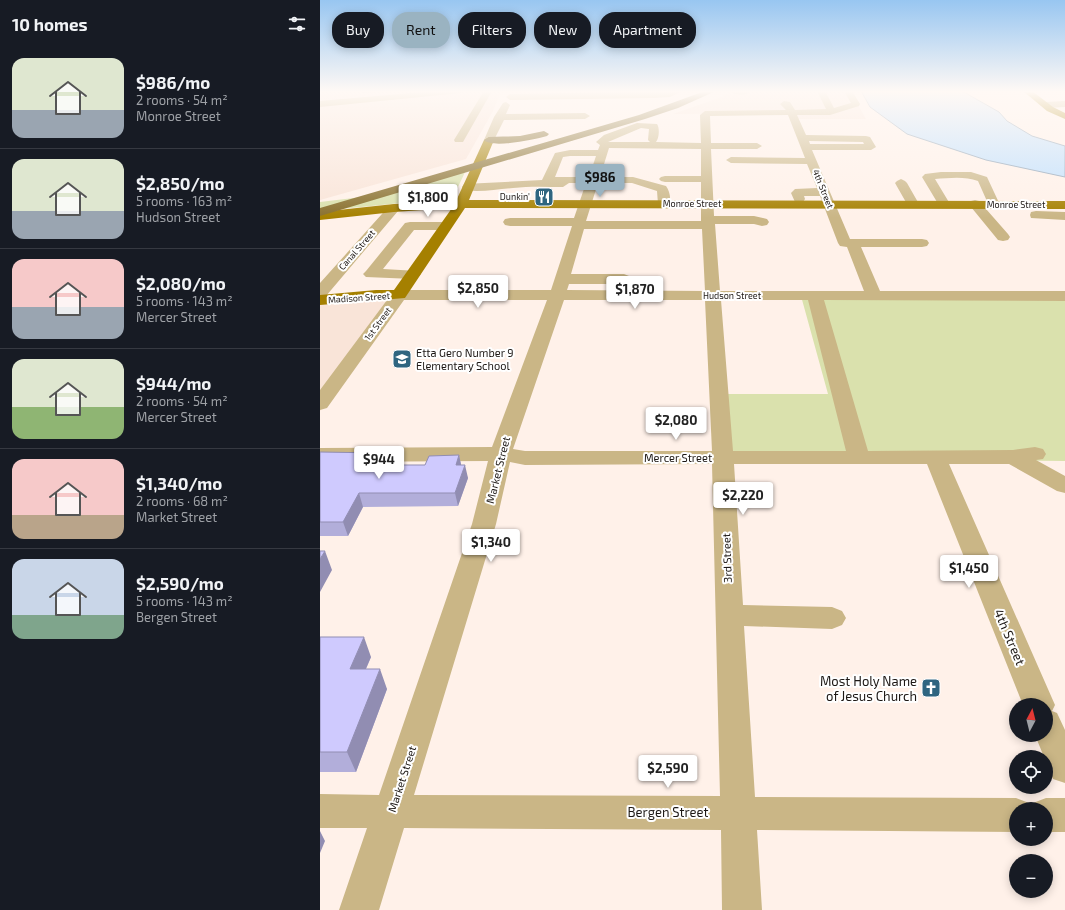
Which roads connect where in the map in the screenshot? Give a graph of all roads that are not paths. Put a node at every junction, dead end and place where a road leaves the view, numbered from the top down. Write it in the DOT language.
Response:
graph roads {
  1 [pos="463,133"];
  2 [pos="492,133"];
  3 [pos="544,133"];
  4 [pos="581,133"];
  5 [pos="589,133"];
  6 [pos="608,133"];
  7 [pos="617,133"];
  8 [pos="633,133"];
  9 [pos="705,133"];
  10 [pos="800,133"];
  11 [pos="653,136"];
  12 [pos="490,139"];
  13 [pos="866,139"];
  14 [pos="804,142"];
  15 [pos="757,146"];
  16 [pos="604,149"];
  17 [pos="547,156"];
  18 [pos="812,161"];
  19 [pos="706,162"];
  20 [pos="494,163"];
  21 [pos="462,168"];
  22 [pos="474,173"];
  23 [pos="665,179"];
  24 [pos="901,183"];
  25 [pos="534,184"];
  26 [pos="468,187"];
  27 [pos="825,192"];
  28 [pos="799,199"];
  29 [pos="461,204"];
  30 [pos="526,204"];
  31 [pos="830,204"];
  32 [pos="913,204"];
  33 [pos="944,204"];
  34 [pos="974,204"];
  35 [pos="994,205"];
  36 [pos="1065,205"];
  37 [pos="320,206"];
  38 [pos="394,208"];
  39 [pos="584,208"];
  40 [pos="320,212"];
  41 [pos="671,212"];
  42 [pos="618,214"];
  43 [pos="1036,215"];
  44 [pos="320,216"];
  45 [pos="708,216"];
  46 [pos="1065,216"];
  47 [pos="762,222"];
  48 [pos="446,226"];
  49 [pos="512,227"];
  50 [pos="1003,237"];
  51 [pos="851,239"];
  52 [pos="922,243"];
  53 [pos="413,274"];
  54 [pos="624,279"];
  55 [pos="559,288"];
  56 [pos="320,293"];
  57 [pos="399,295"];
  58 [pos="713,296"];
  59 [pos="815,296"];
  60 [pos="874,296"];
  61 [pos="1065,296"];
  62 [pos="320,300"];
  63 [pos="320,404"];
  64 [pos="500,454"];
  65 [pos="1035,454"];
  66 [pos="320,455"];
  67 [pos="1013,457"];
  68 [pos="723,458"];
  69 [pos="859,458"];
  70 [pos="934,458"];
  71 [pos="1065,486"];
  72 [pos="729,615"];
  73 [pos="832,618"];
  74 [pos="1036,698"];
  75 [pos="1053,739"];
  76 [pos="1065,768"];
  77 [pos="320,811"];
  78 [pos="391,811"];
  79 [pos="737,813"];
  80 [pos="1009,815"];
  81 [pos="1053,815"];
  82 [pos="1065,816"];
  83 [pos="359,910"];
  84 [pos="742,910"];
  1 -- 12 [label="street"];
  2 -- 12 [label="street"];
  3 -- 12 [label="highway"];
  4 -- 20 [label="highway"];
  5 -- 20 [label="highway"];
  6 -- 17 [label="highway"];
  7 -- 16 [label="street"];
  8 -- 11 [label="street"];
  9 -- 19 [label="street, 3rd Street"];
  10 -- 14 [label="street, 4th Street"];
  12 -- 22 [label="main road, 1st Street"];
  13 -- 14 [label="street"];
  14 -- 18 [label="street, 4th Street"];
  15 -- 19 [label="street"];
  16 -- 19 [label="street"];
  16 -- 39 [label="street, Market Street"];
  16 -- 39 [label="street"];
  18 -- 19 [label="street"];
  18 -- 27 [label="street, 4th Street"];
  19 -- 23 [label="street"];
  19 -- 45 [label="street, 3rd Street"];
  20 -- 21 [label="highway"];
  20 -- 22 [label="highway"];
  21 -- 37 [label="highway"];
  21 -- 40 [label="highway"];
  22 -- 26 [label="main road, 1st Street"];
  24 -- 32 [label="street"];
  25 -- 26 [label="street"];
  25 -- 30 [label="street"];
  25 -- 39 [label="street"];
  26 -- 29 [label="main road, 1st Street"];
  27 -- 28 [label="street"];
  27 -- 31 [label="street, 4th Street"];
  29 -- 30 [label="main road, Monroe Street"];
  29 -- 38 [label="main road, Monroe Street"];
  29 -- 48 [label="main road, 1st Street"];
  30 -- 39 [label="main road, Monroe Street"];
  31 -- 32 [label="main road, Monroe Street"];
  31 -- 45 [label="main road, Monroe Street"];
  31 -- 51 [label="street, 4th Street"];
  32 -- 33 [label="main road, Monroe Street"];
  33 -- 34 [label="main road, Monroe Street"];
  33 -- 35 [label="street"];
  34 -- 35 [label="main road, Monroe Street"];
  34 -- 50 [label="street"];
  35 -- 36 [label="main road, Monroe Street"];
  38 -- 44 [label="main road, Monroe Street"];
  38 -- 56 [label="street, Canal Street"];
  39 -- 41 [label="street"];
  39 -- 42 [label="street"];
  39 -- 42 [label="main road, Monroe Street"];
  39 -- 49 [label="street"];
  39 -- 55 [label="street, Market Street"];
  41 -- 42 [label="street"];
  41 -- 42 [label="main road, Monroe Street"];
  41 -- 45 [label="street"];
  41 -- 45 [label="main road, Monroe Street"];
  43 -- 46 [label="street"];
  45 -- 47 [label="street"];
  45 -- 58 [label="street, 3rd Street"];
  48 -- 53 [label="main road, 1st Street"];
  48 -- 53 [label="street"];
  51 -- 52 [label="street"];
  51 -- 60 [label="street"];
  53 -- 57 [label="main road, 1st Street"];
  54 -- 55 [label="street"];
  55 -- 57 [label="street, Hudson Street"];
  55 -- 58 [label="street, Hudson Street"];
  55 -- 64 [label="street, Market Street"];
  57 -- 62 [label="main road, Madison Street"];
  57 -- 63 [label="street, 1st Street"];
  58 -- 59 [label="street, Hudson Street"];
  58 -- 68 [label="street, 3rd Street"];
  59 -- 60 [label="street, Hudson Street"];
  59 -- 69 [label="street"];
  60 -- 61 [label="street, Hudson Street"];
  64 -- 66 [label="street, Mercer Street"];
  64 -- 68 [label="street, Mercer Street"];
  64 -- 78 [label="street, Market Street"];
  65 -- 67 [label="street, Mercer Street"];
  67 -- 70 [label="street, Mercer Street"];
  67 -- 71 [label="street"];
  68 -- 69 [label="street, Mercer Street"];
  68 -- 72 [label="street, 3rd Street"];
  69 -- 70 [label="street, Mercer Street"];
  70 -- 74 [label="street, 4th Street"];
  72 -- 73 [label="street"];
  72 -- 79 [label="street, 3rd Street"];
  75 -- 76 [label="street"];
  77 -- 78 [label="street, Bergen Street"];
  78 -- 79 [label="street, Bergen Street"];
  78 -- 83 [label="street, Market Street"];
  79 -- 80 [label="street, Bergen Street"];
  79 -- 84 [label="street, 3rd Street"];
  81 -- 82 [label="street"];
}
